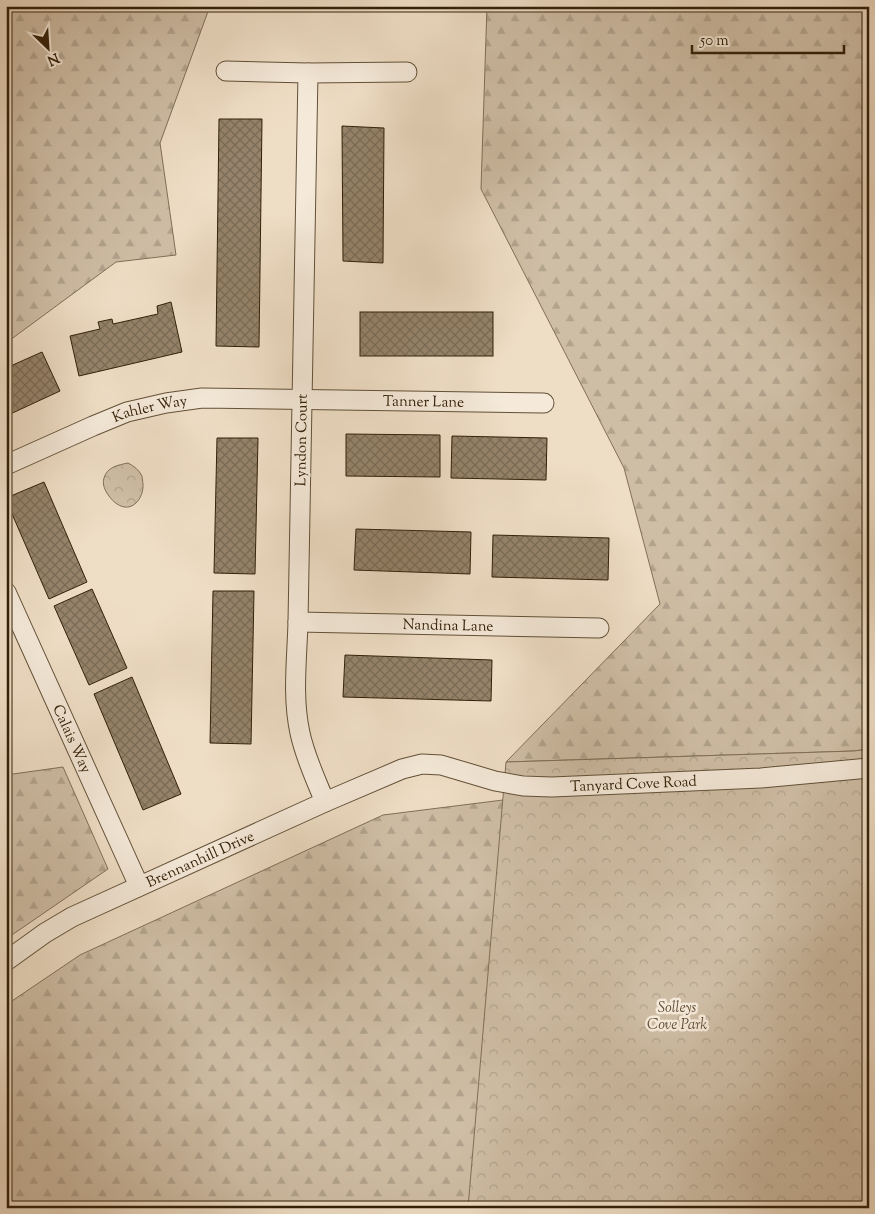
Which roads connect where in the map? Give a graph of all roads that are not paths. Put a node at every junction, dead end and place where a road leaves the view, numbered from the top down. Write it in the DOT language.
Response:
graph roads {
  1 [pos="226,71"];
  2 [pos="407,72"];
  3 [pos="308,73"];
  4 [pos="302,400"];
  5 [pos="544,403"];
  6 [pos="6,465"];
  7 [pos="6,592"];
  8 [pos="298,622"];
  9 [pos="599,628"];
  10 [pos="869,768"];
  11 [pos="402,769"];
  12 [pos="326,802"];
  13 [pos="139,886"];
  14 [pos="6,961"];
  1 -- 3 [label="street"];
  2 -- 3 [label="street"];
  3 -- 4 [label="street, Lyndon Court"];
  4 -- 5 [label="street, Tanner Lane"];
  4 -- 6 [label="street, Kahler Way"];
  4 -- 8 [label="street, Lyndon Court"];
  7 -- 13 [label="street, Calais Way"];
  8 -- 9 [label="street, Nandina Lane"];
  8 -- 12 [label="street, Lyndon Court"];
  10 -- 11 [label="street, Tanyard Cove Road"];
  11 -- 12 [label="street, Brennanhill Drive"];
  12 -- 13 [label="street, Brennanhill Drive"];
  13 -- 14 [label="street, Brennanhill Drive"];
}
